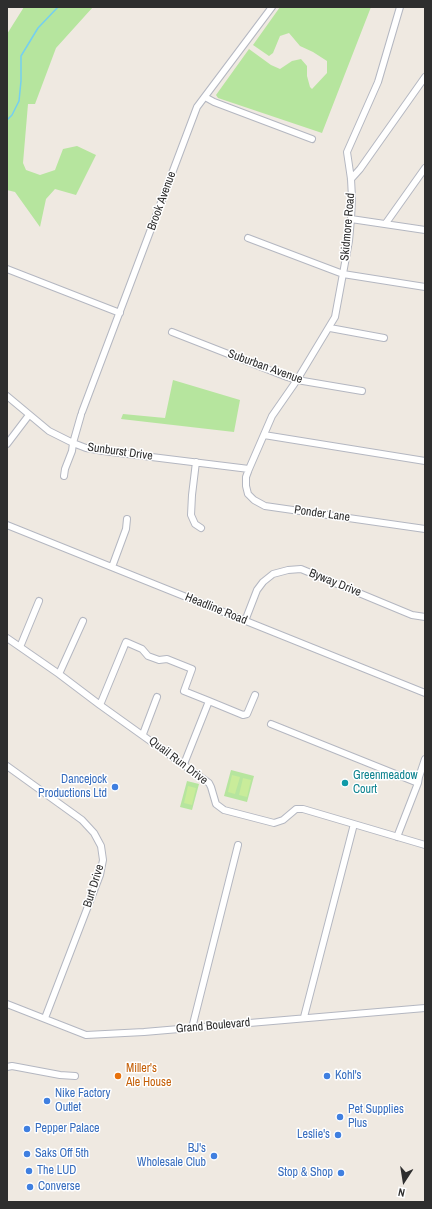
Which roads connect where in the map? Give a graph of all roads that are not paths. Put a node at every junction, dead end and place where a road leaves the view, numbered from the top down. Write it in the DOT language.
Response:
graph roads {
  1 [pos="272,7"];
  2 [pos="400,7"];
  3 [pos="425,77"];
  4 [pos="205,97"];
  5 [pos="312,139"];
  6 [pos="425,168"];
  7 [pos="351,179"];
  8 [pos="351,219"];
  9 [pos="386,223"];
  10 [pos="425,230"];
  11 [pos="248,238"];
  12 [pos="7,269"];
  13 [pos="343,274"];
  14 [pos="425,287"];
  15 [pos="120,313"];
  16 [pos="330,328"];
  17 [pos="172,332"];
  18 [pos="384,338"];
  19 [pos="297,380"];
  20 [pos="362,391"];
  21 [pos="7,396"];
  22 [pos="29,415"];
  23 [pos="264,436"];
  24 [pos="73,443"];
  25 [pos="7,444"];
  26 [pos="425,461"];
  27 [pos="196,462"];
  28 [pos="249,469"];
  29 [pos="64,476"];
  30 [pos="127,519"];
  31 [pos="7,525"];
  32 [pos="201,528"];
  33 [pos="425,529"];
  34 [pos="112,567"];
  35 [pos="39,601"];
  36 [pos="425,617"];
  37 [pos="83,621"];
  38 [pos="245,621"];
  39 [pos="7,638"];
  40 [pos="20,647"];
  41 [pos="59,674"];
  42 [pos="425,693"];
  43 [pos="255,695"];
  44 [pos="157,697"];
  45 [pos="209,701"];
  46 [pos="100,705"];
  47 [pos="271,724"];
  48 [pos="142,734"];
  49 [pos="425,760"];
  50 [pos="184,764"];
  51 [pos="7,766"];
  52 [pos="418,783"];
  53 [pos="354,824"];
  54 [pos="397,836"];
  55 [pos="238,845"];
  56 [pos="425,845"];
  57 [pos="7,1004"];
  58 [pos="425,1008"];
  59 [pos="45,1018"];
  60 [pos="304,1018"];
  61 [pos="192,1028"];
  62 [pos="7,1067"];
  63 [pos="75,1076"];
  1 -- 4 [label="street, Brook Avenue"];
  2 -- 7 [label="street, Skidmore Road"];
  3 -- 7 [label="street"];
  4 -- 5 [label="street"];
  4 -- 15 [label="street, Brook Avenue"];
  6 -- 9 [label="street"];
  7 -- 8 [label="street, Skidmore Road"];
  8 -- 9 [label="street"];
  8 -- 13 [label="street, Skidmore Road"];
  9 -- 10 [label="street"];
  11 -- 13 [label="street"];
  12 -- 15 [label="street"];
  13 -- 14 [label="street"];
  13 -- 16 [label="street, Skidmore Road"];
  15 -- 24 [label="street, Brook Avenue"];
  16 -- 18 [label="street"];
  16 -- 19 [label="street, Skidmore Road"];
  17 -- 19 [label="street, Suburban Avenue"];
  19 -- 20 [label="street, Suburban Avenue"];
  19 -- 23 [label="street, Skidmore Road"];
  21 -- 22 [label="street, Sunburst Drive"];
  22 -- 24 [label="street, Sunburst Drive"];
  22 -- 25 [label="street"];
  23 -- 26 [label="street"];
  23 -- 28 [label="street, Skidmore Road"];
  24 -- 27 [label="street, Sunburst Drive"];
  24 -- 29 [label="street, Brook Avenue"];
  27 -- 28 [label="street, Sunburst Drive"];
  27 -- 32 [label="street"];
  28 -- 33 [label="street, Ponder Lane"];
  30 -- 34 [label="street"];
  31 -- 34 [label="street, Headline Road"];
  34 -- 38 [label="street, Headline Road"];
  35 -- 40 [label="street"];
  36 -- 38 [label="street, Byway Drive"];
  37 -- 41 [label="street"];
  38 -- 42 [label="street, Headline Road"];
  39 -- 40 [label="street, Quail Run Drive"];
  40 -- 41 [label="street, Quail Run Drive"];
  41 -- 46 [label="street, Quail Run Drive"];
  43 -- 45 [label="street"];
  44 -- 48 [label="street"];
  45 -- 46 [label="street"];
  45 -- 50 [label="street"];
  46 -- 48 [label="street, Quail Run Drive"];
  47 -- 52 [label="street"];
  48 -- 50 [label="street, Quail Run Drive"];
  49 -- 52 [label="street"];
  50 -- 53 [label="street, Quail Run Drive"];
  51 -- 59 [label="street, Burt Drive"];
  52 -- 54 [label="street"];
  53 -- 54 [label="street, Quail Run Drive"];
  53 -- 60 [label="street"];
  54 -- 56 [label="street, Quail Run Drive"];
  55 -- 61 [label="street"];
  57 -- 59 [label="street, Grand Boulevard"];
  58 -- 60 [label="street, Grand Boulevard"];
  59 -- 61 [label="street, Grand Boulevard"];
  60 -- 61 [label="street, Grand Boulevard"];
  62 -- 63 [label="street"];
}
